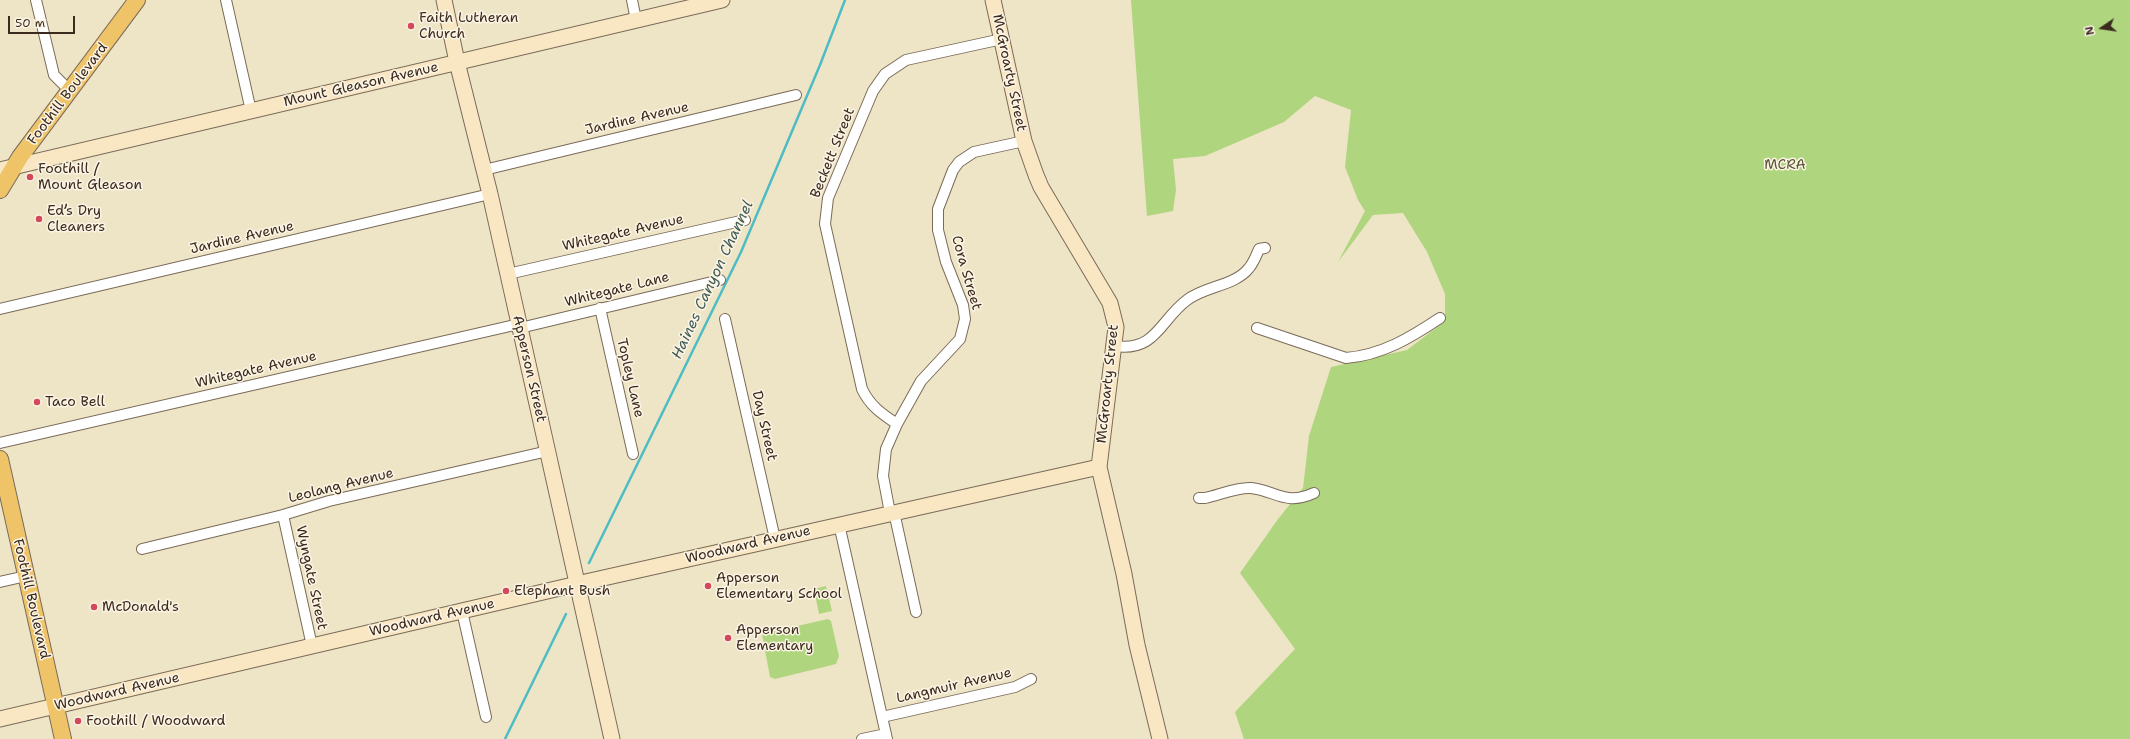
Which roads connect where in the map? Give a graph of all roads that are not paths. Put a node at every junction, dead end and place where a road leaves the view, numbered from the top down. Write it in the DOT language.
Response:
graph roads {
  1 [pos="36,0"];
  2 [pos="137,0"];
  3 [pos="226,0"];
  4 [pos="444,0"];
  5 [pos="632,0"];
  6 [pos="722,0"];
  7 [pos="993,0"];
  8 [pos="636,20"];
  9 [pos="1002,39"];
  10 [pos="457,62"];
  11 [pos="69,90"];
  12 [pos="796,95"];
  13 [pos="251,111"];
  14 [pos="1024,141"];
  15 [pos="7,169"];
  16 [pos="484,170"];
  17 [pos="0,190"];
  18 [pos="490,194"];
  19 [pos="745,220"];
  20 [pos="1265,248"];
  21 [pos="508,274"];
  22 [pos="720,280"];
  23 [pos="600,308"];
  24 [pos="0,309"];
  25 [pos="1440,318"];
  26 [pos="725,319"];
  27 [pos="519,326"];
  28 [pos="1257,328"];
  29 [pos="1115,346"];
  30 [pos="897,424"];
  31 [pos="0,443"];
  32 [pos="548,451"];
  33 [pos="633,454"];
  34 [pos="0,459"];
  35 [pos="1099,467"];
  36 [pos="3,490"];
  37 [pos="1314,493"];
  38 [pos="1199,498"];
  39 [pos="892,513"];
  40 [pos="284,515"];
  41 [pos="839,524"];
  42 [pos="775,539"];
  43 [pos="142,549"];
  44 [pos="26,576"];
  45 [pos="0,582"];
  46 [pos="577,584"];
  47 [pos="462,611"];
  48 [pos="916,612"];
  49 [pos="312,646"];
  50 [pos="1031,679"];
  51 [pos="55,706"];
  52 [pos="486,717"];
  53 [pos="882,717"];
  54 [pos="0,719"];
  55 [pos="887,736"];
  56 [pos="63,739"];
  57 [pos="612,739"];
  58 [pos="862,739"];
  59 [pos="1160,739"];
  1 -- 11 [label="street"];
  2 -- 11 [label="main road, Foothill Boulevard"];
  3 -- 13 [label="street"];
  4 -- 10 [label="street, Apperson Street"];
  5 -- 8 [label="street"];
  6 -- 8 [label="street, Mount Gleason Avenue"];
  7 -- 9 [label="street, McGroarty Street"];
  8 -- 10 [label="street, Mount Gleason Avenue"];
  9 -- 14 [label="street, McGroarty Street"];
  9 -- 30 [label="street, Beckett Street"];
  10 -- 13 [label="street, Mount Gleason Avenue"];
  10 -- 16 [label="street, Apperson Street"];
  11 -- 15 [label="main road, Foothill Boulevard"];
  12 -- 16 [label="street, Jardine Avenue"];
  13 -- 15 [label="street, Mount Gleason Avenue"];
  14 -- 29 [label="street, McGroarty Street"];
  14 -- 30 [label="street, Cora Street"];
  15 -- 17 [label="main road, Foothill Boulevard"];
  16 -- 18 [label="street, Apperson Street"];
  18 -- 21 [label="street, Apperson Street"];
  18 -- 24 [label="street, Jardine Avenue"];
  19 -- 21 [label="street, Whitegate Avenue"];
  20 -- 29 [label="street"];
  21 -- 27 [label="street, Apperson Street"];
  22 -- 23 [label="street, Whitegate Lane"];
  23 -- 27 [label="street, Whitegate Lane"];
  23 -- 33 [label="street, Topley Lane"];
  25 -- 28 [label="street"];
  26 -- 42 [label="street, Day Street"];
  27 -- 31 [label="street, Whitegate Avenue"];
  27 -- 32 [label="street, Apperson Street"];
  29 -- 35 [label="street, McGroarty Street"];
  30 -- 39 [label="street, Cora Street"];
  32 -- 40 [label="street, Leolang Avenue"];
  32 -- 46 [label="street, Apperson Street"];
  34 -- 36 [label="main road, Foothill Boulevard"];
  35 -- 39 [label="street, Woodward Avenue"];
  35 -- 59 [label="street, McGroarty Street"];
  36 -- 44 [label="main road, Foothill Boulevard"];
  37 -- 38 [label="street"];
  39 -- 41 [label="street, Woodward Avenue"];
  39 -- 48 [label="street, Cora Street"];
  40 -- 43 [label="street, Leolang Avenue"];
  40 -- 49 [label="street, Wyngate Street"];
  41 -- 42 [label="street, Woodward Avenue"];
  41 -- 53 [label="street"];
  42 -- 46 [label="street, Woodward Avenue"];
  44 -- 45 [label="street"];
  44 -- 51 [label="main road, Foothill Boulevard"];
  46 -- 47 [label="street, Woodward Avenue"];
  46 -- 57 [label="street, Apperson Street"];
  47 -- 49 [label="street, Woodward Avenue"];
  47 -- 52 [label="street"];
  49 -- 51 [label="street, Woodward Avenue"];
  50 -- 53 [label="street, Langmuir Avenue"];
  51 -- 54 [label="street, Woodward Avenue"];
  51 -- 56 [label="main road, Foothill Boulevard"];
  53 -- 55 [label="street"];
  55 -- 58 [label="street"];
}
